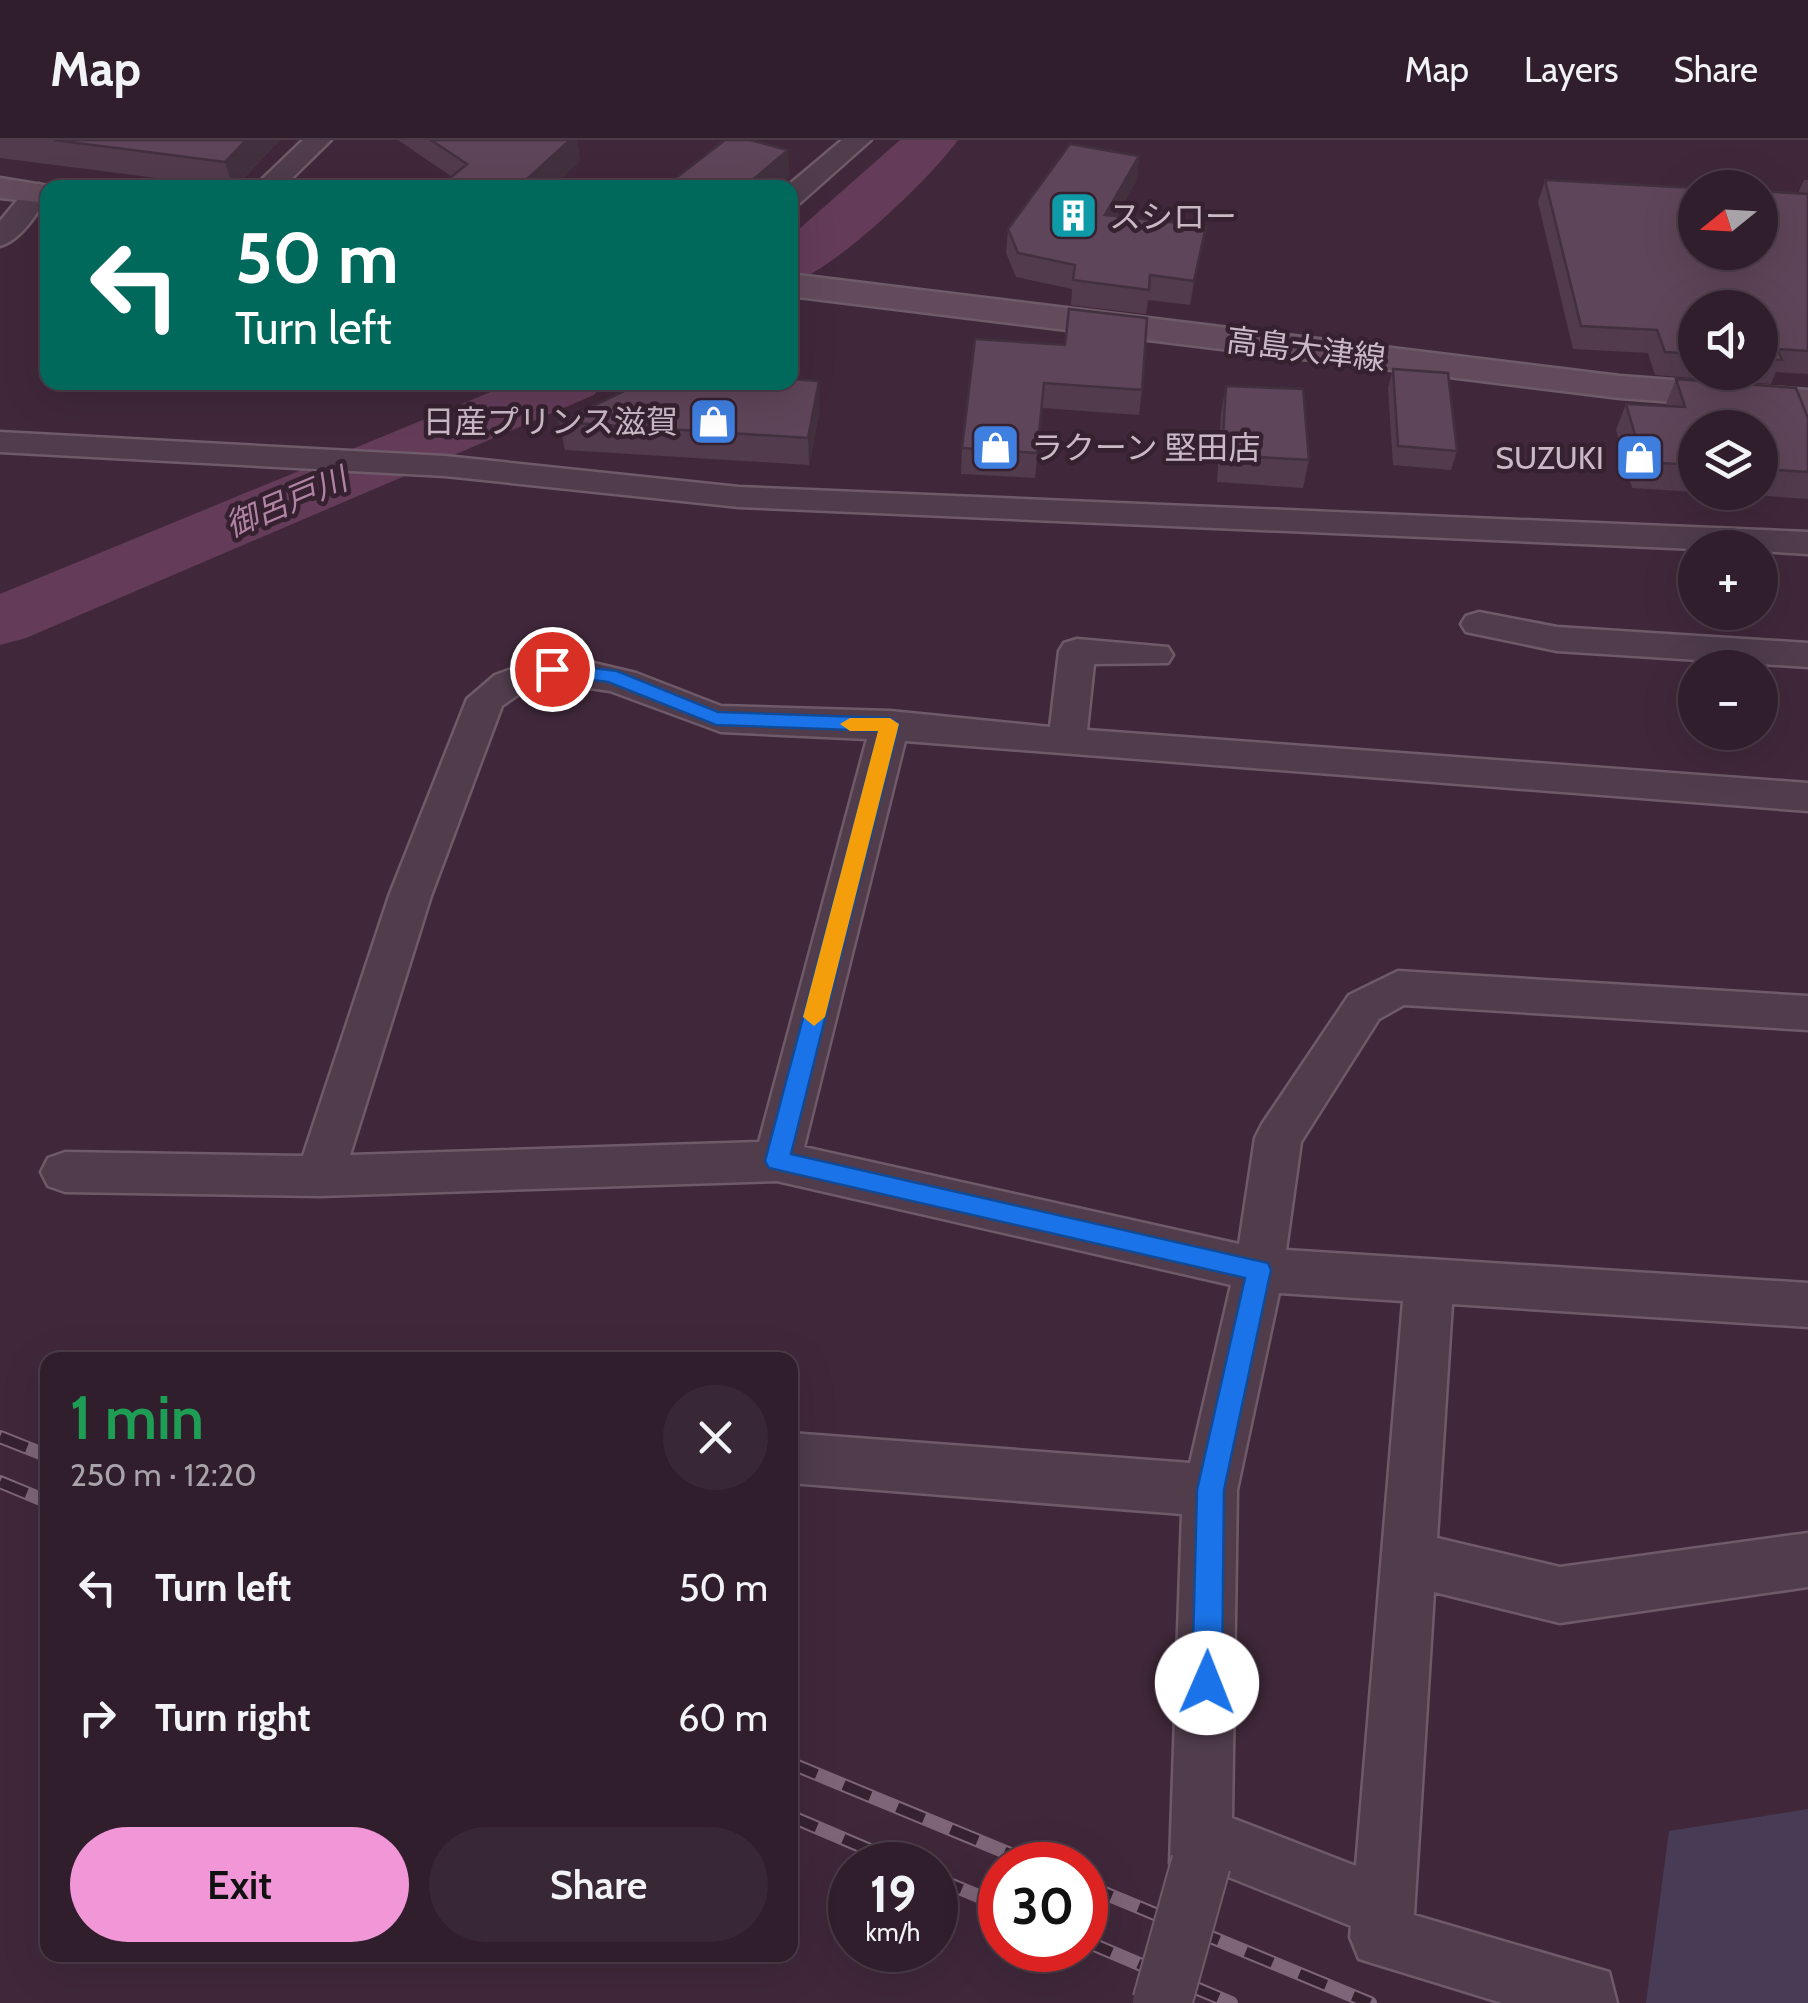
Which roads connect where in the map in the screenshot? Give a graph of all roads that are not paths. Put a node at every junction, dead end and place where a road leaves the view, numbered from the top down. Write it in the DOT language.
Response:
graph roads {
  1 [pos="318,140"];
  2 [pos="858,140"];
  3 [pos="275,180"];
  4 [pos="0,188"];
  5 [pos="798,191"];
  6 [pos="40,192"];
  7 [pos="40,195"];
  8 [pos="0,238"];
  9 [pos="798,286"];
  10 [pos="1808,401"];
  11 [pos="0,442"];
  12 [pos="1808,543"];
  13 [pos="1479,624"];
  14 [pos="1154,655"];
  15 [pos="1808,655"];
  16 [pos="890,724"];
  17 [pos="1067,742"];
  18 [pos="1808,797"];
  19 [pos="1808,1013"];
  20 [pos="777,1161"];
  21 [pos="65,1172"];
  22 [pos="320,1176"];
  23 [pos="1259,1270"];
  24 [pos="1430,1281"];
  25 [pos="1808,1305"];
  26 [pos="798,1459"];
  27 [pos="1210,1490"];
  28 [pos="1409,1559"];
  29 [pos="1808,1560"];
  30 [pos="1203,1850"];
  31 [pos="1384,1908"];
  32 [pos="1162,2003"];
  33 [pos="1585,2003"];
  1 -- 3 [label="street"];
  2 -- 5 [label="street"];
  4 -- 6 [label="main road"];
  7 -- 8 [label="street"];
  9 -- 10 [label="main road, 高島大津線"];
  11 -- 12 [label="street"];
  13 -- 15 [label="street"];
  14 -- 17 [label="street"];
  16 -- 17 [label="street"];
  16 -- 20 [label="street"];
  16 -- 22 [label="street"];
  17 -- 18 [label="street"];
  19 -- 23 [label="street"];
  20 -- 22 [label="street"];
  20 -- 23 [label="street"];
  21 -- 22 [label="street"];
  23 -- 24 [label="street"];
  23 -- 27 [label="street"];
  24 -- 25 [label="street"];
  24 -- 28 [label="street"];
  26 -- 27 [label="street"];
  27 -- 30 [label="street"];
  28 -- 29 [label="street"];
  28 -- 31 [label="street"];
  30 -- 31 [label="street"];
  30 -- 32 [label="street, bridge"];
  31 -- 33 [label="street"];
}
